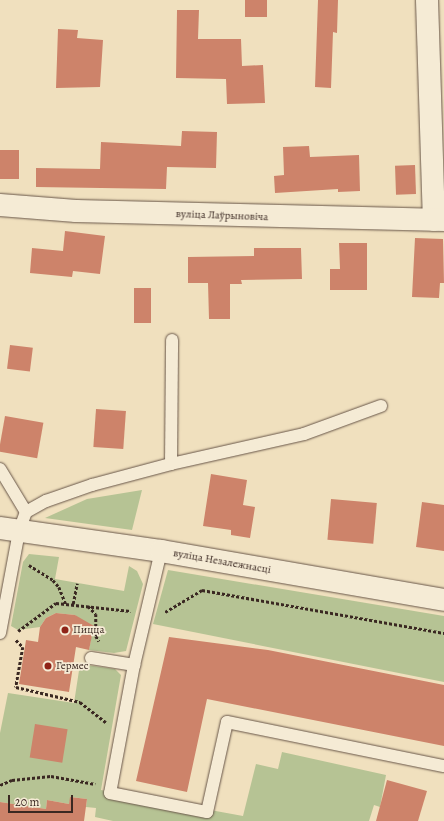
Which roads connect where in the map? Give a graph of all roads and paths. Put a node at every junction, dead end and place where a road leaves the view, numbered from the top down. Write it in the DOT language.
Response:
graph roads {
  1 [pos="427,0"];
  2 [pos="0,206"];
  3 [pos="439,220"];
  4 [pos="172,340"];
  5 [pos="380,406"];
  6 [pos="171,464"];
  7 [pos="0,469"];
  8 [pos="15,524"];
  9 [pos="161,551"];
  10 [pos="23,562"];
  11 [pos="77,583"];
  12 [pos="444,600"];
  13 [pos="66,604"];
  14 [pos="73,604"];
  15 [pos="88,606"];
  16 [pos="2,611"];
  17 [pos="147,613"];
  18 [pos="15,628"];
  19 [pos="18,630"];
  20 [pos="0,633"];
  21 [pos="444,634"];
  22 [pos="91,658"];
  23 [pos="112,661"];
  24 [pos="134,665"];
  25 [pos="121,735"];
  26 [pos="444,766"];
  27 [pos="0,785"];
  28 [pos="111,788"];
  1 -- 3 [label="main road"];
  2 -- 3 [label="main road, вуліца Лаўрыновіча"];
  4 -- 6 [label="lane"];
  5 -- 6 [label="lane"];
  6 -- 8 [label="lane"];
  7 -- 8 [label="lane"];
  8 -- 9 [label="main road, вуліца Незалежнасці"];
  8 -- 16 [label="lane"];
  9 -- 12 [label="main road, вуліца Незалежнасці"];
  9 -- 17 [label="lane"];
  10 -- 13 [label="path"];
  11 -- 14 [label="path"];
  13 -- 14 [label="path"];
  13 -- 19 [label="path"];
  14 -- 15 [label="path"];
  15 -- 17 [label="path"];
  15 -- 23 [label="path"];
  16 -- 20 [label="lane"];
  17 -- 21 [label="path"];
  17 -- 24 [label="lane"];
  18 -- 19 [label="path"];
  19 -- 25 [label="path"];
  22 -- 23 [label="lane"];
  23 -- 24 [label="lane"];
  24 -- 25 [label="lane"];
  25 -- 28 [label="lane"];
  26 -- 28 [label="lane"];
  27 -- 28 [label="path"];
}
